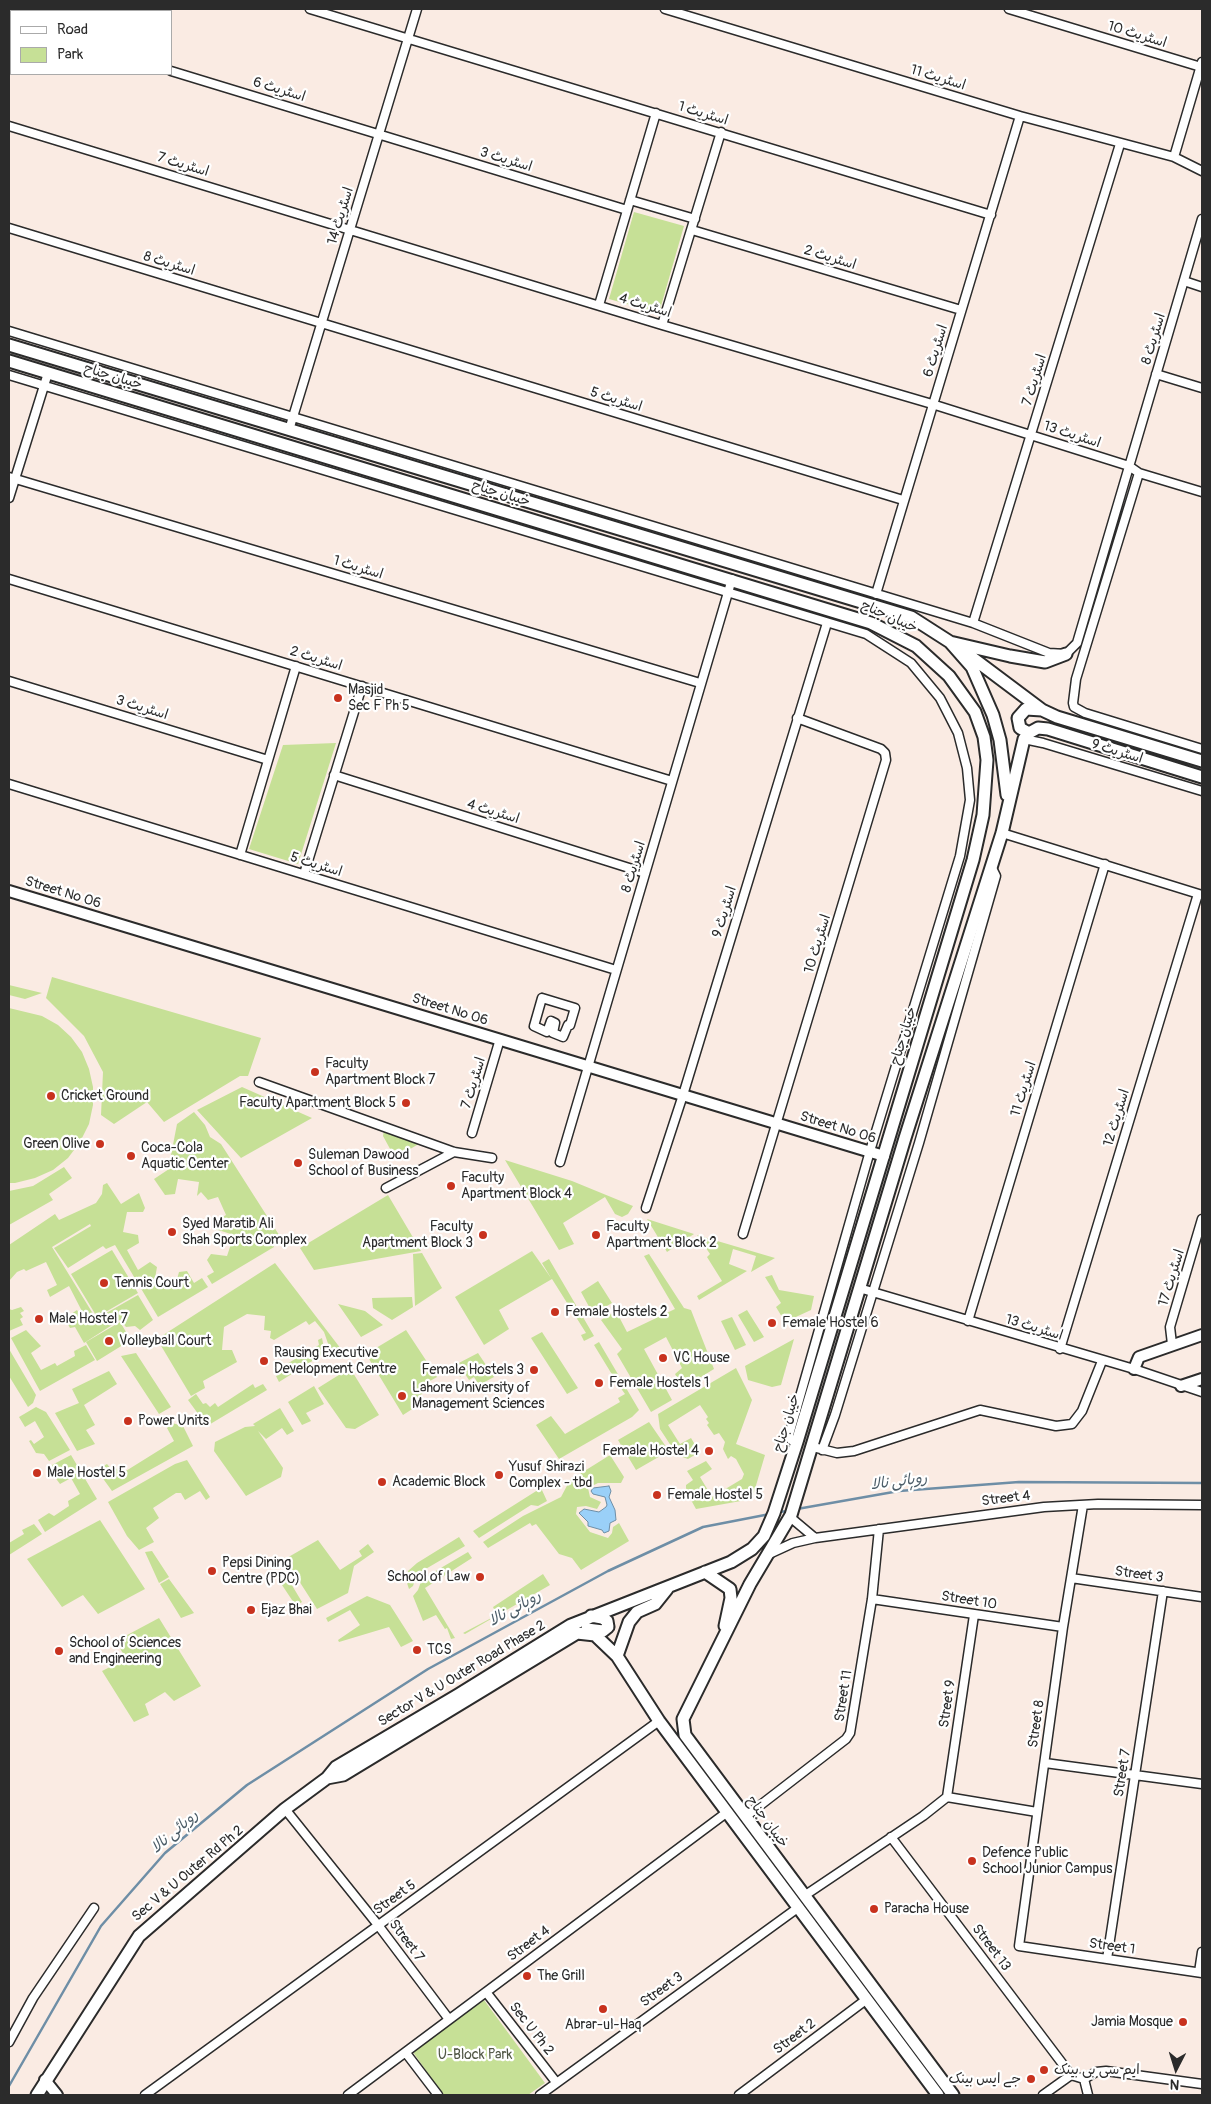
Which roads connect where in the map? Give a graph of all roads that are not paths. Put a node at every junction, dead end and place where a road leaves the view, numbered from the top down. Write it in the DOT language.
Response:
graph roads {
  1 [pos="310,9"];
  2 [pos="416,9"];
  3 [pos="665,9"];
  4 [pos="1009,9"];
  5 [pos="408,39"];
  6 [pos="1201,65"];
  7 [pos="172,71"];
  8 [pos="656,113"];
  9 [pos="1020,116"];
  10 [pos="9,126"];
  11 [pos="721,132"];
  12 [pos="378,134"];
  13 [pos="1120,144"];
  14 [pos="1174,157"];
  15 [pos="1202,171"];
  16 [pos="630,200"];
  17 [pos="627,210"];
  18 [pos="991,215"];
  19 [pos="695,219"];
  20 [pos="1202,219"];
  21 [pos="9,228"];
  22 [pos="351,229"];
  23 [pos="692,230"];
  24 [pos="1184,281"];
  25 [pos="1202,287"];
  26 [pos="599,305"];
  27 [pos="962,310"];
  28 [pos="322,323"];
  29 [pos="662,325"];
  30 [pos="9,331"];
  31 [pos="9,345"];
  32 [pos="9,361"];
  33 [pos="48,373"];
  34 [pos="1156,374"];
  35 [pos="9,375"];
  36 [pos="44,386"];
  37 [pos="1202,388"];
  38 [pos="932,404"];
  39 [pos="294,418"];
  40 [pos="289,430"];
  41 [pos="1031,435"];
  42 [pos="1129,466"];
  43 [pos="1139,473"];
  44 [pos="12,478"];
  45 [pos="1202,492"];
  46 [pos="9,498"];
  47 [pos="904,500"];
  48 [pos="9,579"];
  49 [pos="732,580"];
  50 [pos="727,593"];
  51 [pos="876,594"];
  52 [pos="827,623"];
  53 [pos="870,623"];
  54 [pos="973,623"];
  55 [pos="866,634"];
  56 [pos="950,642"];
  57 [pos="1066,654"];
  58 [pos="296,666"];
  59 [pos="9,680"];
  60 [pos="700,683"];
  61 [pos="362,686"];
  62 [pos="1042,710"];
  63 [pos="797,718"];
  64 [pos="1027,736"];
  65 [pos="1202,749"];
  66 [pos="268,760"];
  67 [pos="1202,761"];
  68 [pos="334,775"];
  69 [pos="1202,777"];
  70 [pos="672,781"];
  71 [pos="9,784"];
  72 [pos="1202,791"];
  73 [pos="1008,802"];
  74 [pos="1002,833"];
  75 [pos="240,855"];
  76 [pos="960,856"];
  77 [pos="972,860"];
  78 [pos="1105,864"];
  79 [pos="991,866"];
  80 [pos="645,872"];
  81 [pos="304,874"];
  82 [pos="9,890"];
  83 [pos="1200,894"];
  84 [pos="616,970"];
  85 [pos="563,1037"];
  86 [pos="500,1039"];
  87 [pos="588,1066"];
  88 [pos="259,1082"];
  89 [pos="683,1095"];
  90 [pos="776,1124"];
  91 [pos="472,1134"];
  92 [pos="905,1138"];
  93 [pos="919,1142"];
  94 [pos="870,1151"];
  95 [pos="454,1152"];
  96 [pos="884,1156"];
  97 [pos="492,1158"];
  98 [pos="560,1162"];
  99 [pos="386,1188"];
  100 [pos="646,1208"];
  101 [pos="1202,1219"];
  102 [pos="743,1234"];
  103 [pos="859,1288"];
  104 [pos="873,1292"];
  105 [pos="968,1321"];
  106 [pos="1202,1335"];
  107 [pos="1172,1344"];
  108 [pos="1060,1349"];
  109 [pos="1102,1361"];
  110 [pos="1134,1369"];
  111 [pos="1202,1379"];
  112 [pos="1181,1386"];
  113 [pos="1202,1392"];
  114 [pos="797,1442"];
  115 [pos="817,1448"];
  116 [pos="1084,1505"];
  117 [pos="1202,1505"];
  118 [pos="790,1516"];
  119 [pos="879,1529"];
  120 [pos="815,1538"];
  121 [pos="769,1554"];
  122 [pos="705,1572"];
  123 [pos="1071,1578"];
  124 [pos="668,1587"];
  125 [pos="1163,1591"];
  126 [pos="1202,1597"];
  127 [pos="872,1599"];
  128 [pos="974,1615"];
  129 [pos="591,1616"];
  130 [pos="1063,1628"];
  131 [pos="577,1633"];
  132 [pos="723,1638"];
  133 [pos="617,1656"];
  134 [pos="659,1720"];
  135 [pos="1045,1763"];
  136 [pos="1135,1774"];
  137 [pos="327,1778"];
  138 [pos="1202,1784"];
  139 [pos="947,1797"];
  140 [pos="286,1809"];
  141 [pos="1037,1812"];
  142 [pos="726,1813"];
  143 [pos="745,1816"];
  144 [pos="891,1837"];
  145 [pos="802,1902"];
  146 [pos="94,1908"];
  147 [pos="378,1925"];
  148 [pos="1019,1946"];
  149 [pos="1202,1952"];
  150 [pos="1106,1959"];
  151 [pos="1201,1972"];
  152 [pos="486,1992"];
  153 [pos="867,1999"];
  154 [pos="448,2018"];
  155 [pos="9,2042"];
  156 [pos="406,2053"];
  157 [pos="1070,2075"];
  158 [pos="1084,2079"];
  159 [pos="45,2080"];
  160 [pos="556,2082"];
  161 [pos="1202,2084"];
  162 [pos="935,2094"];
  163 [pos="37,2095"];
  164 [pos="57,2095"];
  165 [pos="145,2095"];
  166 [pos="348,2095"];
  167 [pos="438,2095"];
  168 [pos="540,2095"];
  169 [pos="739,2095"];
  170 [pos="953,2095"];
  171 [pos="1043,2095"];
  172 [pos="1088,2095"];
  1 -- 5 [label="street"];
  2 -- 5 [label="street, اسٹریٹ 14"];
  3 -- 9 [label="street, اسٹریٹ 11"];
  4 -- 6 [label="street, اسٹریٹ 10"];
  5 -- 8 [label="street, اسٹریٹ 1"];
  5 -- 12 [label="street, اسٹریٹ 14"];
  6 -- 14 [label="street"];
  7 -- 12 [label="street, اسٹریٹ 6"];
  8 -- 11 [label="street, اسٹریٹ 1"];
  8 -- 16 [label="street"];
  9 -- 13 [label="street, اسٹریٹ 11"];
  9 -- 18 [label="street, اسٹریٹ 6"];
  10 -- 22 [label="street, اسٹریٹ 7"];
  11 -- 18 [label="street, اسٹریٹ 1"];
  11 -- 19 [label="street"];
  12 -- 17 [label="street, اسٹریٹ 3"];
  12 -- 22 [label="street, اسٹریٹ 14"];
  13 -- 14 [label="street, اسٹریٹ 11"];
  13 -- 41 [label="street, اسٹریٹ 7"];
  14 -- 15 [label="street, اسٹریٹ 11"];
  16 -- 17 [label="street"];
  16 -- 19 [label="street"];
  17 -- 26 [label="street"];
  18 -- 27 [label="street, اسٹریٹ 6"];
  19 -- 23 [label="street"];
  20 -- 24 [label="street, اسٹریٹ 8"];
  21 -- 28 [label="street, اسٹریٹ 8"];
  22 -- 26 [label="street, اسٹریٹ 4"];
  22 -- 28 [label="street, اسٹریٹ 14"];
  23 -- 27 [label="street, اسٹریٹ 2"];
  23 -- 29 [label="street"];
  24 -- 25 [label="street"];
  24 -- 34 [label="street, اسٹریٹ 8"];
  26 -- 29 [label="street, اسٹریٹ 4"];
  27 -- 38 [label="street, اسٹریٹ 6"];
  28 -- 39 [label="street, اسٹریٹ 14"];
  28 -- 47 [label="street, اسٹریٹ 5"];
  29 -- 38 [label="street, اسٹریٹ 4"];
  30 -- 39 [label="street"];
  31 -- 40 [label="main road, خیبان جناح"];
  32 -- 33 [label="main road, خیبان جناح"];
  33 -- 36 [label="street"];
  33 -- 49 [label="main road, خیبان جناح"];
  34 -- 37 [label="street"];
  34 -- 42 [label="street, اسٹریٹ 8"];
  35 -- 36 [label="street"];
  36 -- 44 [label="street"];
  36 -- 50 [label="street"];
  38 -- 41 [label="street, اسٹریٹ 13"];
  38 -- 47 [label="street, اسٹریٹ 6"];
  39 -- 40 [label="street, اسٹریٹ 14"];
  39 -- 51 [label="street"];
  40 -- 56 [label="main road, خیبان جناح"];
  41 -- 42 [label="street, اسٹریٹ 13"];
  41 -- 54 [label="street, اسٹریٹ 7"];
  42 -- 43 [label="street, اسٹریٹ 13"];
  42 -- 57 [label="street, اسٹریٹ 8"];
  43 -- 45 [label="street, اسٹریٹ 13"];
  43 -- 65 [label="street"];
  44 -- 46 [label="street"];
  44 -- 60 [label="street, اسٹریٹ 1"];
  47 -- 51 [label="street, اسٹریٹ 6"];
  48 -- 58 [label="street, اسٹریٹ 2"];
  49 -- 50 [label="street, اسٹریٹ 8"];
  49 -- 53 [label="main road, خیبان جناح"];
  50 -- 52 [label="street"];
  50 -- 60 [label="street, اسٹریٹ 8"];
  51 -- 54 [label="street"];
  52 -- 55 [label="street"];
  52 -- 63 [label="street, اسٹریٹ 9"];
  53 -- 55 [label="street"];
  53 -- 77 [label="main road, خیبان جناح"];
  54 -- 57 [label="street"];
  55 -- 76 [label="street"];
  56 -- 57 [label="main road"];
  56 -- 62 [label="main road"];
  56 -- 73 [label="main road, خیبان جناح"];
  58 -- 61 [label="street, اسٹریٹ 2"];
  58 -- 66 [label="street"];
  59 -- 66 [label="street, اسٹریٹ 3"];
  60 -- 70 [label="street, اسٹریٹ 8"];
  61 -- 68 [label="street"];
  61 -- 70 [label="street, اسٹریٹ 2"];
  62 -- 64 [label="main road"];
  62 -- 67 [label="main road"];
  63 -- 89 [label="street, اسٹریٹ 9"];
  63 -- 90 [label="street, اسٹریٹ 10"];
  64 -- 69 [label="main road"];
  64 -- 72 [label="street, اسٹریٹ 9"];
  64 -- 73 [label="main road, خیبان جناح"];
  66 -- 75 [label="street"];
  68 -- 80 [label="street, اسٹریٹ 4"];
  68 -- 81 [label="street"];
  70 -- 80 [label="street, اسٹریٹ 8"];
  71 -- 75 [label="street, اسٹریٹ 5"];
  73 -- 74 [label="main road, خیبان جناح"];
  74 -- 78 [label="street"];
  74 -- 79 [label="main road, خیبان جناح"];
  75 -- 81 [label="street, اسٹریٹ 5"];
  76 -- 77 [label="street"];
  76 -- 94 [label="street"];
  77 -- 96 [label="main road, خیبان جناح"];
  78 -- 83 [label="street"];
  78 -- 105 [label="street, اسٹریٹ 11"];
  79 -- 92 [label="main road, خیبان جناح"];
  79 -- 93 [label="street"];
  80 -- 84 [label="street, اسٹریٹ 8"];
  81 -- 84 [label="street, اسٹریٹ 5"];
  82 -- 86 [label="street, Street No 06"];
  83 -- 108 [label="street, اسٹریٹ 12"];
  84 -- 87 [label="street, اسٹریٹ 8"];
  85 -- 85 [label="street"];
  86 -- 87 [label="street, Street No 06"];
  86 -- 91 [label="street, اسٹریٹ 7"];
  87 -- 89 [label="street, Street No 06"];
  87 -- 98 [label="street, اسٹریٹ 8"];
  88 -- 95 [label="street"];
  89 -- 90 [label="street, Street No 06"];
  89 -- 100 [label="street, اسٹریٹ 9"];
  90 -- 94 [label="street, Street No 06"];
  90 -- 102 [label="street, اسٹریٹ 10"];
  92 -- 93 [label="street"];
  92 -- 103 [label="main road, خیبان جناح"];
  93 -- 104 [label="street"];
  94 -- 96 [label="street, Street No 06"];
  94 -- 114 [label="street"];
  95 -- 97 [label="street"];
  95 -- 99 [label="street"];
  96 -- 114 [label="main road, خیبان جناح"];
  101 -- 107 [label="street, اسٹریٹ 17"];
  103 -- 104 [label="street, اسٹریٹ 13"];
  103 -- 115 [label="main road, خیبان جناح"];
  104 -- 105 [label="street, اسٹریٹ 13"];
  104 -- 115 [label="street"];
  105 -- 108 [label="street, اسٹریٹ 13"];
  106 -- 107 [label="street"];
  107 -- 110 [label="street"];
  108 -- 109 [label="street, اسٹریٹ 13"];
  109 -- 110 [label="street, اسٹریٹ 13"];
  109 -- 115 [label="street"];
  110 -- 112 [label="street, اسٹریٹ 13"];
  111 -- 112 [label="street"];
  112 -- 113 [label="street, اسٹریٹ 13"];
  114 -- 122 [label="main road, خیبان جناح"];
  115 -- 118 [label="main road, خیبان جناح"];
  116 -- 117 [label="street, Street 4"];
  116 -- 119 [label="street, Street 4"];
  116 -- 123 [label="street, Street 8"];
  118 -- 120 [label="street"];
  118 -- 121 [label="main road, خیبان جناح"];
  119 -- 120 [label="street, Street 4"];
  119 -- 127 [label="street, Street 11"];
  120 -- 121 [label="street, Street 4"];
  121 -- 132 [label="main road, خیبان جناح"];
  122 -- 124 [label="main road, خیبان جناح"];
  122 -- 132 [label="main road"];
  123 -- 125 [label="street, Street 3"];
  123 -- 130 [label="street, Street 8"];
  124 -- 129 [label="main road, Sector V & U Outer Road Phase 2"];
  124 -- 133 [label="main road"];
  125 -- 126 [label="street, Street 3"];
  125 -- 136 [label="street, Street 7"];
  127 -- 128 [label="street, Street 10"];
  127 -- 143 [label="street, Street 11"];
  128 -- 130 [label="street, Street 10"];
  128 -- 139 [label="street, Street 9"];
  129 -- 131 [label="main road"];
  129 -- 137 [label="main road, Sector V & U Outer Road Phase 2"];
  130 -- 135 [label="street, Street 8"];
  131 -- 133 [label="main road, خیبان جناح"];
  131 -- 137 [label="main road"];
  132 -- 143 [label="main road, خیبان جناح"];
  133 -- 134 [label="main road, خیبان جناح"];
  134 -- 142 [label="main road, خیبان جناح"];
  134 -- 147 [label="street, Street 5"];
  135 -- 136 [label="street"];
  135 -- 141 [label="street, Street 8"];
  136 -- 138 [label="street"];
  136 -- 150 [label="street, Street 7"];
  137 -- 140 [label="main road, Sector V & U Outer Road Phase 2"];
  139 -- 141 [label="street"];
  139 -- 144 [label="street"];
  140 -- 147 [label="street, Street 7"];
  140 -- 159 [label="main road, Sec V & U Outer Rd Ph 2"];
  141 -- 148 [label="street, Street 8"];
  142 -- 145 [label="main road, خیبان جناح"];
  142 -- 152 [label="street, Street 4"];
  143 -- 145 [label="main road, خیبان جناح"];
  144 -- 145 [label="street"];
  144 -- 157 [label="street, Street 13"];
  145 -- 153 [label="main road, خیبان جناح"];
  145 -- 160 [label="street, Street 3"];
  145 -- 170 [label="main road, خیبان جناح"];
  146 -- 155 [label="street"];
  147 -- 154 [label="street, Street 7"];
  147 -- 165 [label="street, Street 5"];
  148 -- 150 [label="street, Street 1"];
  149 -- 151 [label="street"];
  150 -- 151 [label="street, Street 1"];
  152 -- 154 [label="street, Street 4"];
  152 -- 160 [label="street, Sec U Ph 2"];
  153 -- 162 [label="main road, خیبان جناح"];
  153 -- 169 [label="street, Street 2"];
  154 -- 156 [label="street, Street 4"];
  156 -- 166 [label="street, Street 4"];
  156 -- 167 [label="street"];
  157 -- 158 [label="street"];
  157 -- 171 [label="street"];
  158 -- 161 [label="street"];
  158 -- 172 [label="street"];
  159 -- 163 [label="main road, Sec V & U Outer Rd Ph 2"];
  159 -- 164 [label="street"];
  160 -- 168 [label="street, Street 3"];
}
